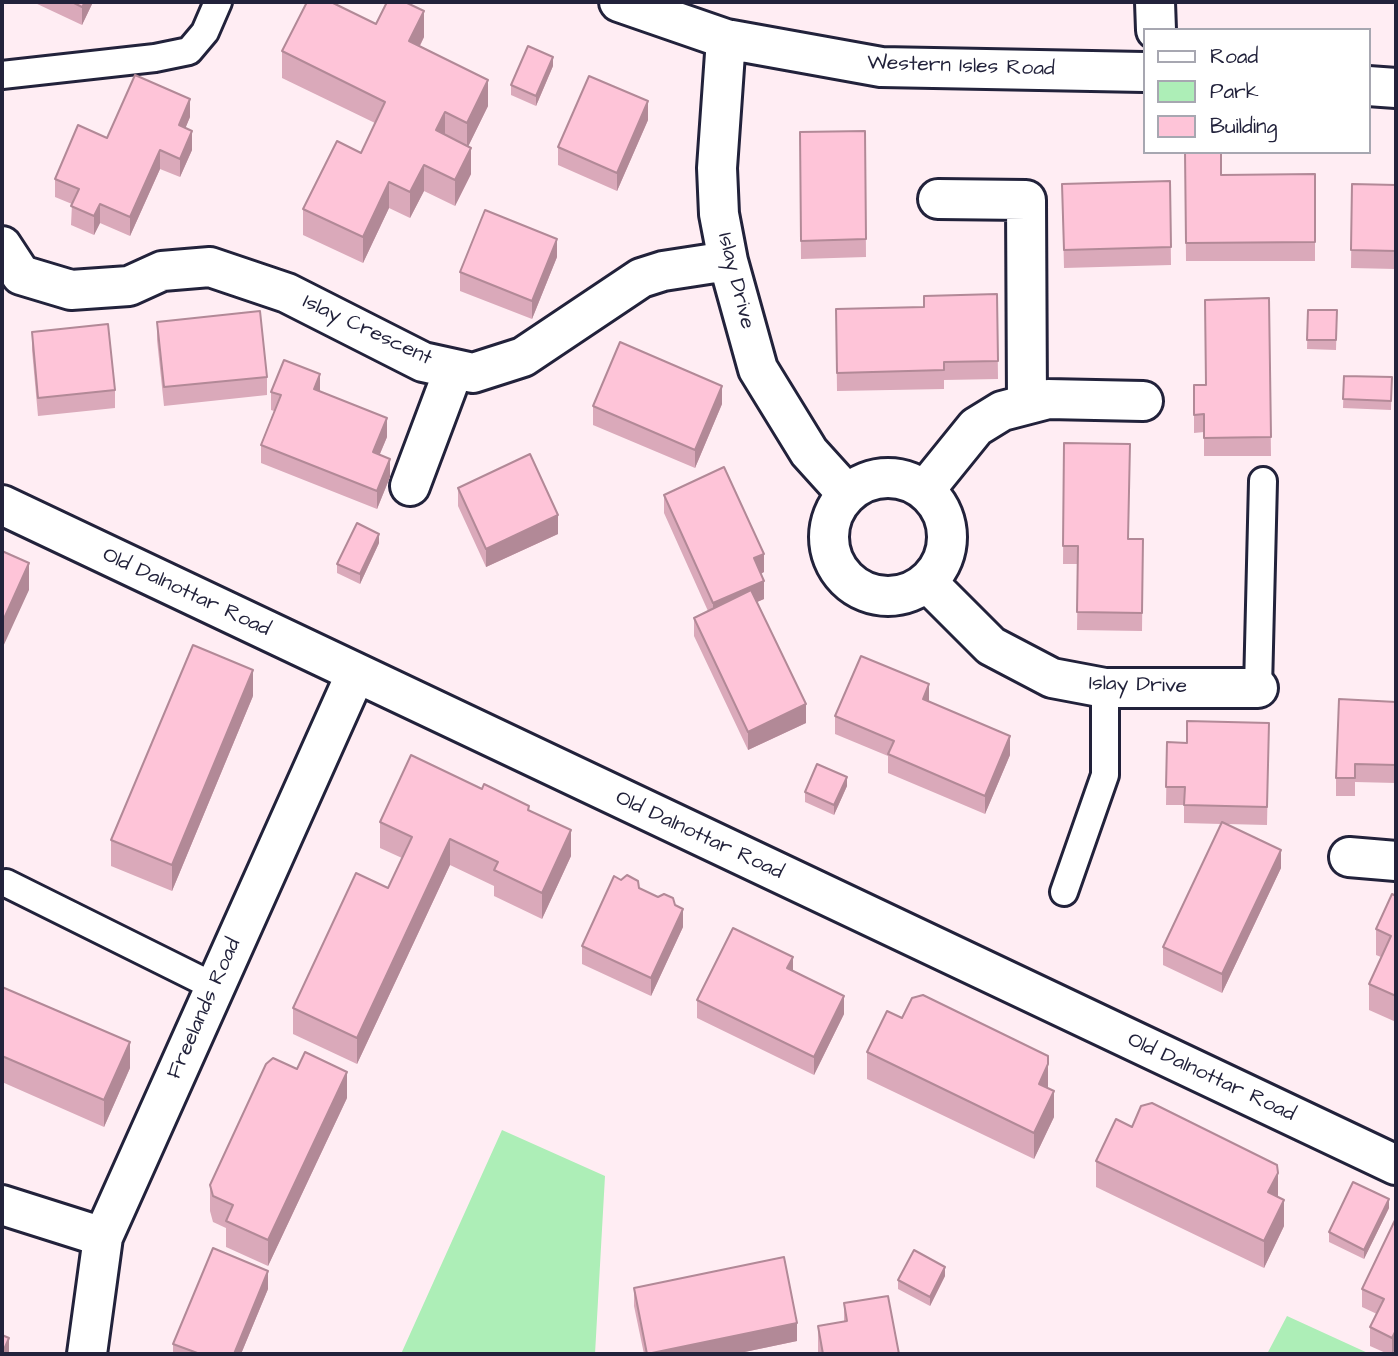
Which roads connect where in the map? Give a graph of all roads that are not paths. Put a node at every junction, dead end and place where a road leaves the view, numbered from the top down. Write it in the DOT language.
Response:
graph roads {
  1 [pos="218,2"];
  2 [pos="619,2"];
  3 [pos="1155,2"];
  4 [pos="1156,28"];
  5 [pos="726,39"];
  6 [pos="1142,72"];
  7 [pos="2,75"];
  8 [pos="1370,86"];
  9 [pos="1396,88"];
  10 [pos="938,199"];
  11 [pos="2,246"];
  12 [pos="728,261"];
  13 [pos="454,369"];
  14 [pos="1143,401"];
  15 [pos="1027,404"];
  16 [pos="1263,481"];
  17 [pos="410,486"];
  18 [pos="925,490"];
  19 [pos="846,494"];
  20 [pos="2,505"];
  21 [pos="927,582"];
  22 [pos="356,673"];
  23 [pos="1105,688"];
  24 [pos="1258,688"];
  25 [pos="1349,857"];
  26 [pos="1396,861"];
  27 [pos="6,883"];
  28 [pos="1064,892"];
  29 [pos="215,987"];
  30 [pos="1396,1165"];
  31 [pos="2,1205"];
  32 [pos="103,1237"];
  33 [pos="87,1354"];
  1 -- 7 [label="lane"];
  2 -- 5 [label="street, Western Isles Road"];
  3 -- 4 [label="street"];
  5 -- 6 [label="street, Western Isles Road"];
  5 -- 12 [label="street, Islay Drive"];
  8 -- 9 [label="street"];
  10 -- 15 [label="street"];
  11 -- 13 [label="street, Islay Crescent"];
  12 -- 13 [label="street, Islay Crescent"];
  12 -- 19 [label="street, Islay Drive"];
  13 -- 17 [label="street"];
  14 -- 15 [label="street"];
  15 -- 18 [label="street"];
  16 -- 24 [label="lane"];
  18 -- 19 [label="street"];
  18 -- 21 [label="street"];
  19 -- 21 [label="street"];
  20 -- 22 [label="street, Old Dalnottar Road"];
  21 -- 23 [label="street, Islay Drive"];
  22 -- 29 [label="street, Freelands Road"];
  22 -- 30 [label="street, Old Dalnottar Road"];
  23 -- 24 [label="street, Islay Drive"];
  23 -- 28 [label="lane"];
  25 -- 26 [label="street"];
  27 -- 29 [label="lane"];
  29 -- 32 [label="street, Freelands Road"];
  31 -- 32 [label="street"];
  32 -- 33 [label="street, Freelands Road"];
}
